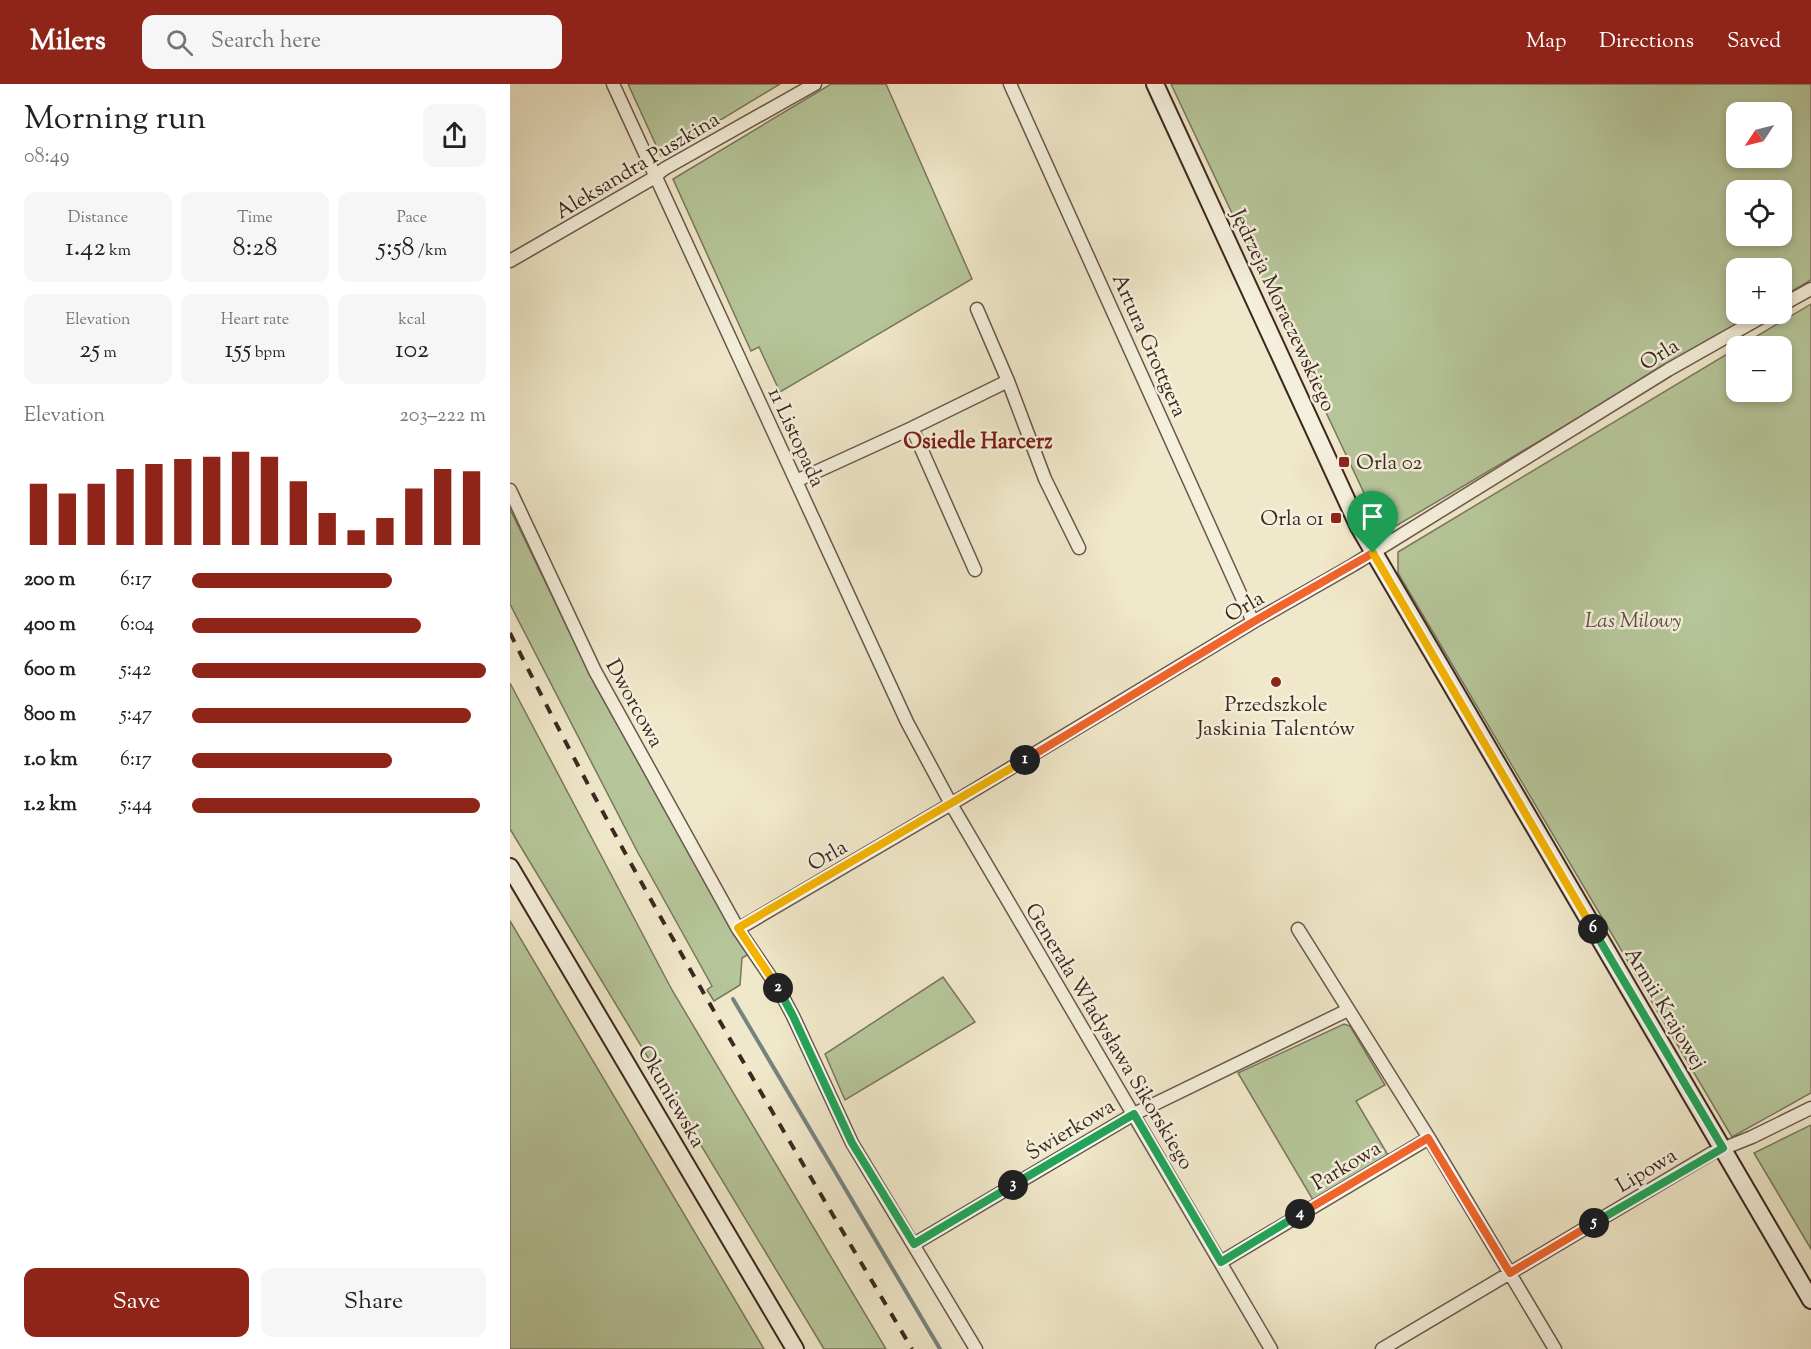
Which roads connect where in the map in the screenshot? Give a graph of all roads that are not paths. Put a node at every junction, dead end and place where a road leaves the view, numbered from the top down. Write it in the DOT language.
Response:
graph roads {
  1 [pos="613,84"];
  2 [pos="815,84"];
  3 [pos="1010,84"];
  4 [pos="1155,84"];
  5 [pos="654,176"];
  6 [pos="510,261"];
  7 [pos="1811,289"];
  8 [pos="1792,299"];
  9 [pos="977,309"];
  10 [pos="1749,324"];
  11 [pos="1008,381"];
  12 [pos="912,428"];
  13 [pos="796,481"];
  14 [pos="510,490"];
  15 [pos="1079,548"];
  16 [pos="1373,553"];
  17 [pos="975,570"];
  18 [pos="1253,622"];
  19 [pos="951,804"];
  20 [pos="510,867"];
  21 [pos="738,928"];
  22 [pos="1298,929"];
  23 [pos="1348,1010"];
  24 [pos="1811,1108"];
  25 [pos="1134,1114"];
  26 [pos="1428,1138"];
  27 [pos="1723,1148"];
  28 [pos="914,1244"];
  29 [pos="1221,1262"];
  30 [pos="1510,1273"];
  31 [pos="1811,1300"];
  32 [pos="795,1349"];
  33 [pos="976,1349"];
  34 [pos="1271,1349"];
  35 [pos="1382,1349"];
  36 [pos="1555,1349"];
  1 -- 5 [label="street, 11 Listopada"];
  2 -- 5 [label="street, Aleksandra Puszkina"];
  3 -- 18 [label="street, Artura Grottgera"];
  4 -- 16 [label="street, Jędrzeja Moraczewskiego"];
  5 -- 6 [label="street, Aleksandra Puszkina"];
  5 -- 13 [label="street, 11 Listopada"];
  7 -- 8 [label="street"];
  9 -- 11 [label="street"];
  10 -- 16 [label="street, Orla"];
  11 -- 12 [label="street"];
  11 -- 15 [label="street"];
  12 -- 13 [label="street"];
  12 -- 17 [label="street"];
  13 -- 19 [label="street, 11 Listopada"];
  14 -- 21 [label="street, Dworcowa"];
  16 -- 18 [label="street, Orla"];
  16 -- 27 [label="street, Armii Krajowej"];
  18 -- 19 [label="street, Orla"];
  19 -- 21 [label="street, Orla"];
  19 -- 25 [label="street, Generała Władysława Sikorskiego"];
  20 -- 32 [label="street, Okuniewska"];
  21 -- 28 [label="street, Dworcowa"];
  22 -- 23 [label="street"];
  23 -- 25 [label="street, Świerkowa"];
  23 -- 26 [label="street"];
  24 -- 27 [label="street, Lipowa"];
  25 -- 28 [label="street, Świerkowa"];
  25 -- 29 [label="street, Generała Władysława Sikorskiego"];
  26 -- 29 [label="street, Parkowa"];
  26 -- 30 [label="street"];
  27 -- 30 [label="street, Lipowa"];
  27 -- 31 [label="street, Armii Krajowej"];
  28 -- 33 [label="street, Dworcowa"];
  29 -- 34 [label="street, Generała Władysława Sikorskiego"];
  30 -- 35 [label="street, Lipowa"];
  30 -- 36 [label="street"];
}
